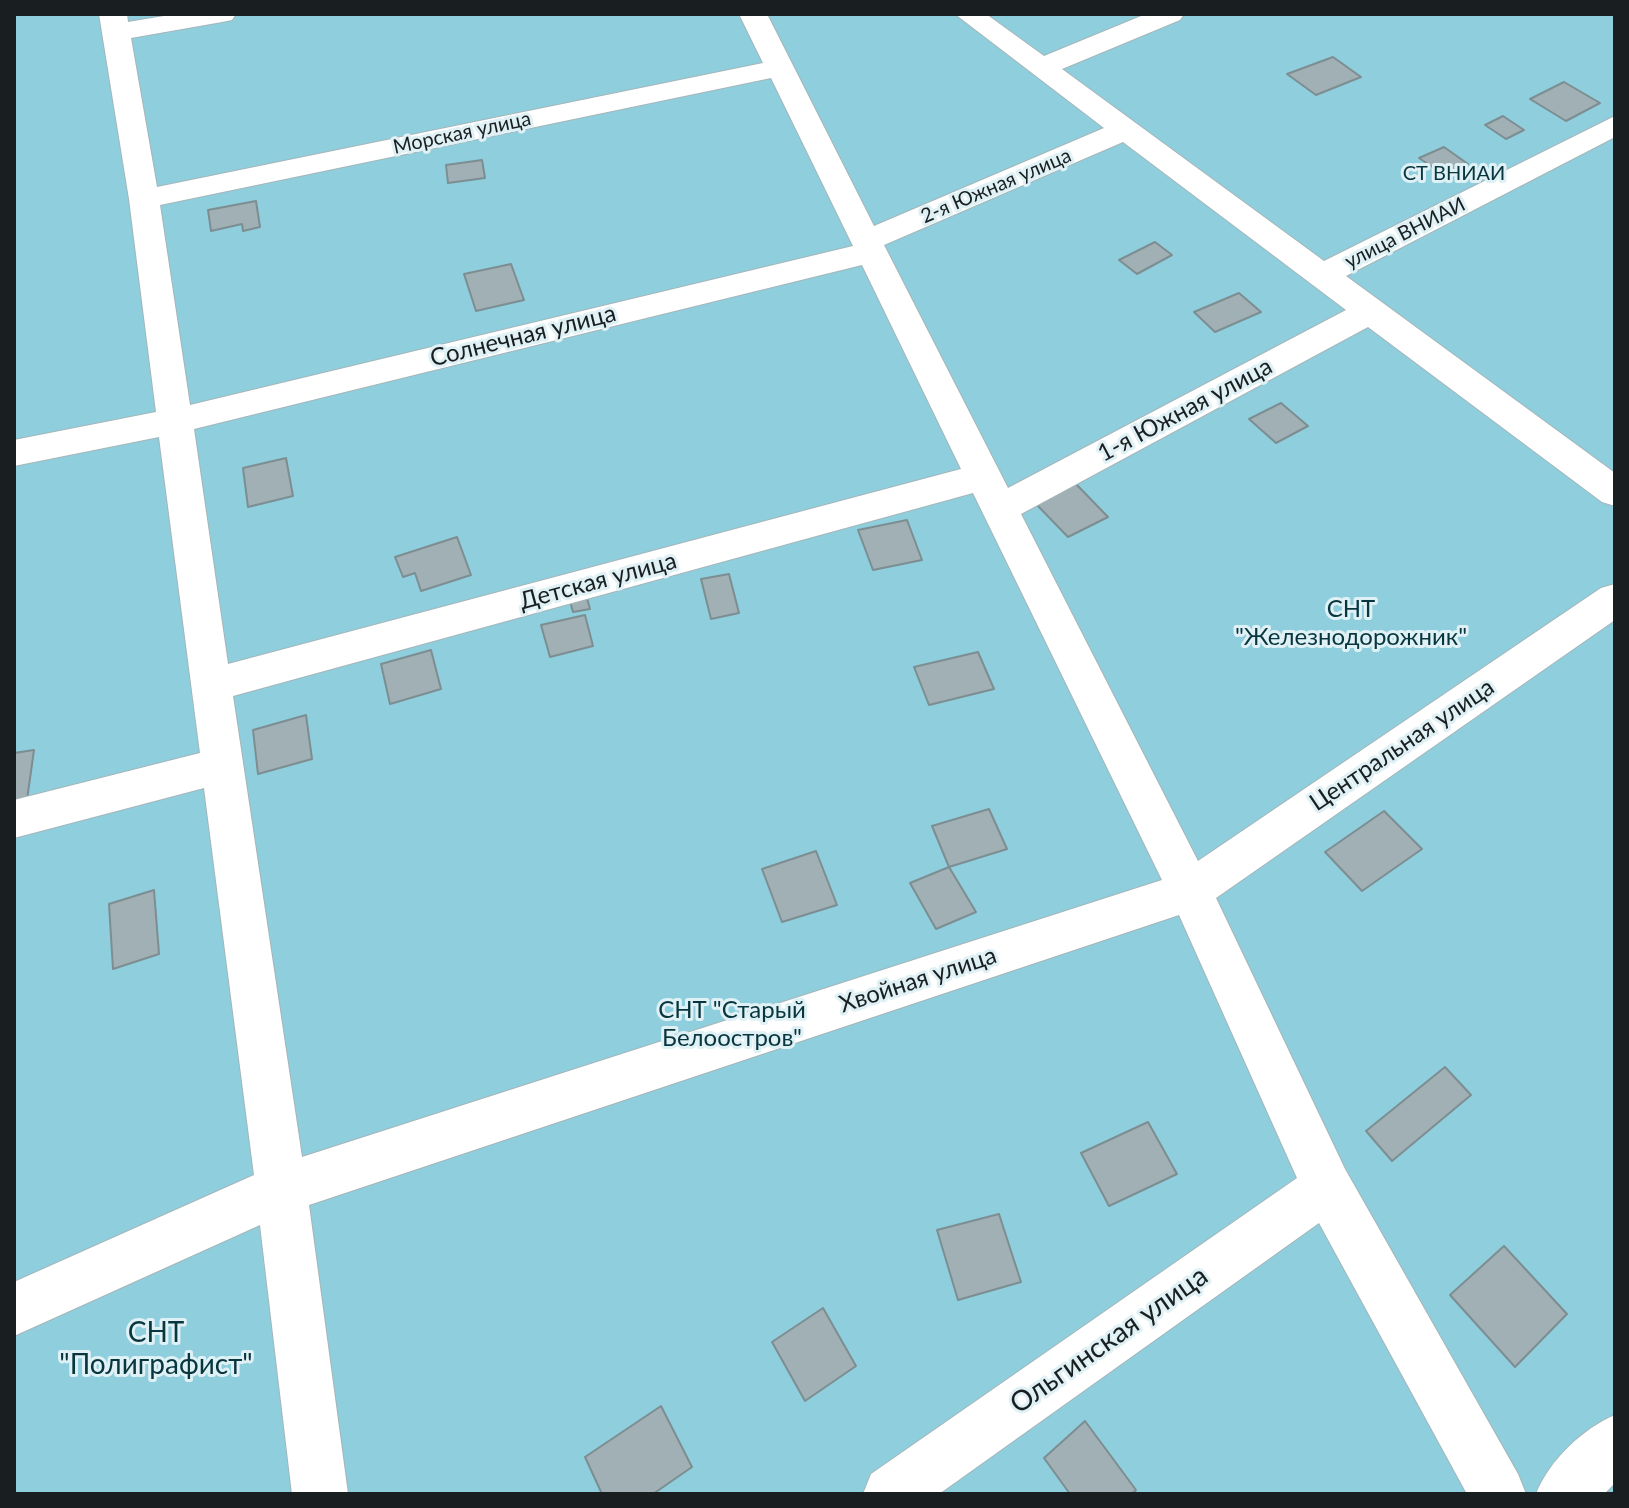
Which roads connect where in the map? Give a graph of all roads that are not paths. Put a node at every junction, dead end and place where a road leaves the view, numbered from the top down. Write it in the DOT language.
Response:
graph roads {
  1 [pos="222,14"];
  2 [pos="753,14"];
  3 [pos="969,14"];
  4 [pos="1170,14"];
  5 [pos="114,23"];
  6 [pos="1042,67"];
  7 [pos="780,68"];
  8 [pos="1615,125"];
  9 [pos="1126,130"];
  10 [pos="144,199"];
  11 [pos="869,247"];
  12 [pos="1322,275"];
  13 [pos="1371,311"];
  14 [pos="175,421"];
  15 [pos="14,453"];
  16 [pos="1615,492"];
  17 [pos="991,493"];
  18 [pos="1615,599"];
  19 [pos="212,685"];
  20 [pos="223,765"];
  21 [pos="14,819"];
  22 [pos="1190,891"];
  23 [pos="1327,1187"];
  24 [pos="281,1189"];
  25 [pos="14,1309"];
  26 [pos="1615,1443"];
  27 [pos="320,1494"];
  28 [pos="891,1494"];
  29 [pos="1498,1494"];
  30 [pos="1564,1494"];
  1 -- 5 [label="street"];
  2 -- 7 [label="street"];
  3 -- 6 [label="street"];
  4 -- 6 [label="street"];
  5 -- 10 [label="street"];
  6 -- 9 [label="street"];
  7 -- 10 [label="street, Морская улица"];
  7 -- 11 [label="street"];
  8 -- 12 [label="street, улица ВНИАИ"];
  9 -- 11 [label="street, 2-я Южная улица"];
  9 -- 12 [label="street"];
  10 -- 14 [label="street"];
  11 -- 14 [label="street, Солнечная улица"];
  11 -- 17 [label="street"];
  12 -- 13 [label="street"];
  13 -- 16 [label="street"];
  13 -- 17 [label="street, 1-я Южная улица"];
  14 -- 15 [label="street, Солнечная улица"];
  14 -- 19 [label="street"];
  17 -- 19 [label="street, Детская улица"];
  17 -- 22 [label="street"];
  18 -- 22 [label="street, Центральная улица"];
  19 -- 20 [label="street"];
  20 -- 21 [label="street"];
  20 -- 24 [label="street"];
  22 -- 23 [label="street"];
  22 -- 24 [label="street, Хвойная улица"];
  23 -- 28 [label="street, Ольгинская улица"];
  23 -- 29 [label="street"];
  24 -- 25 [label="street, Хвойная улица"];
  24 -- 27 [label="street"];
  26 -- 30 [label="street"];
}
